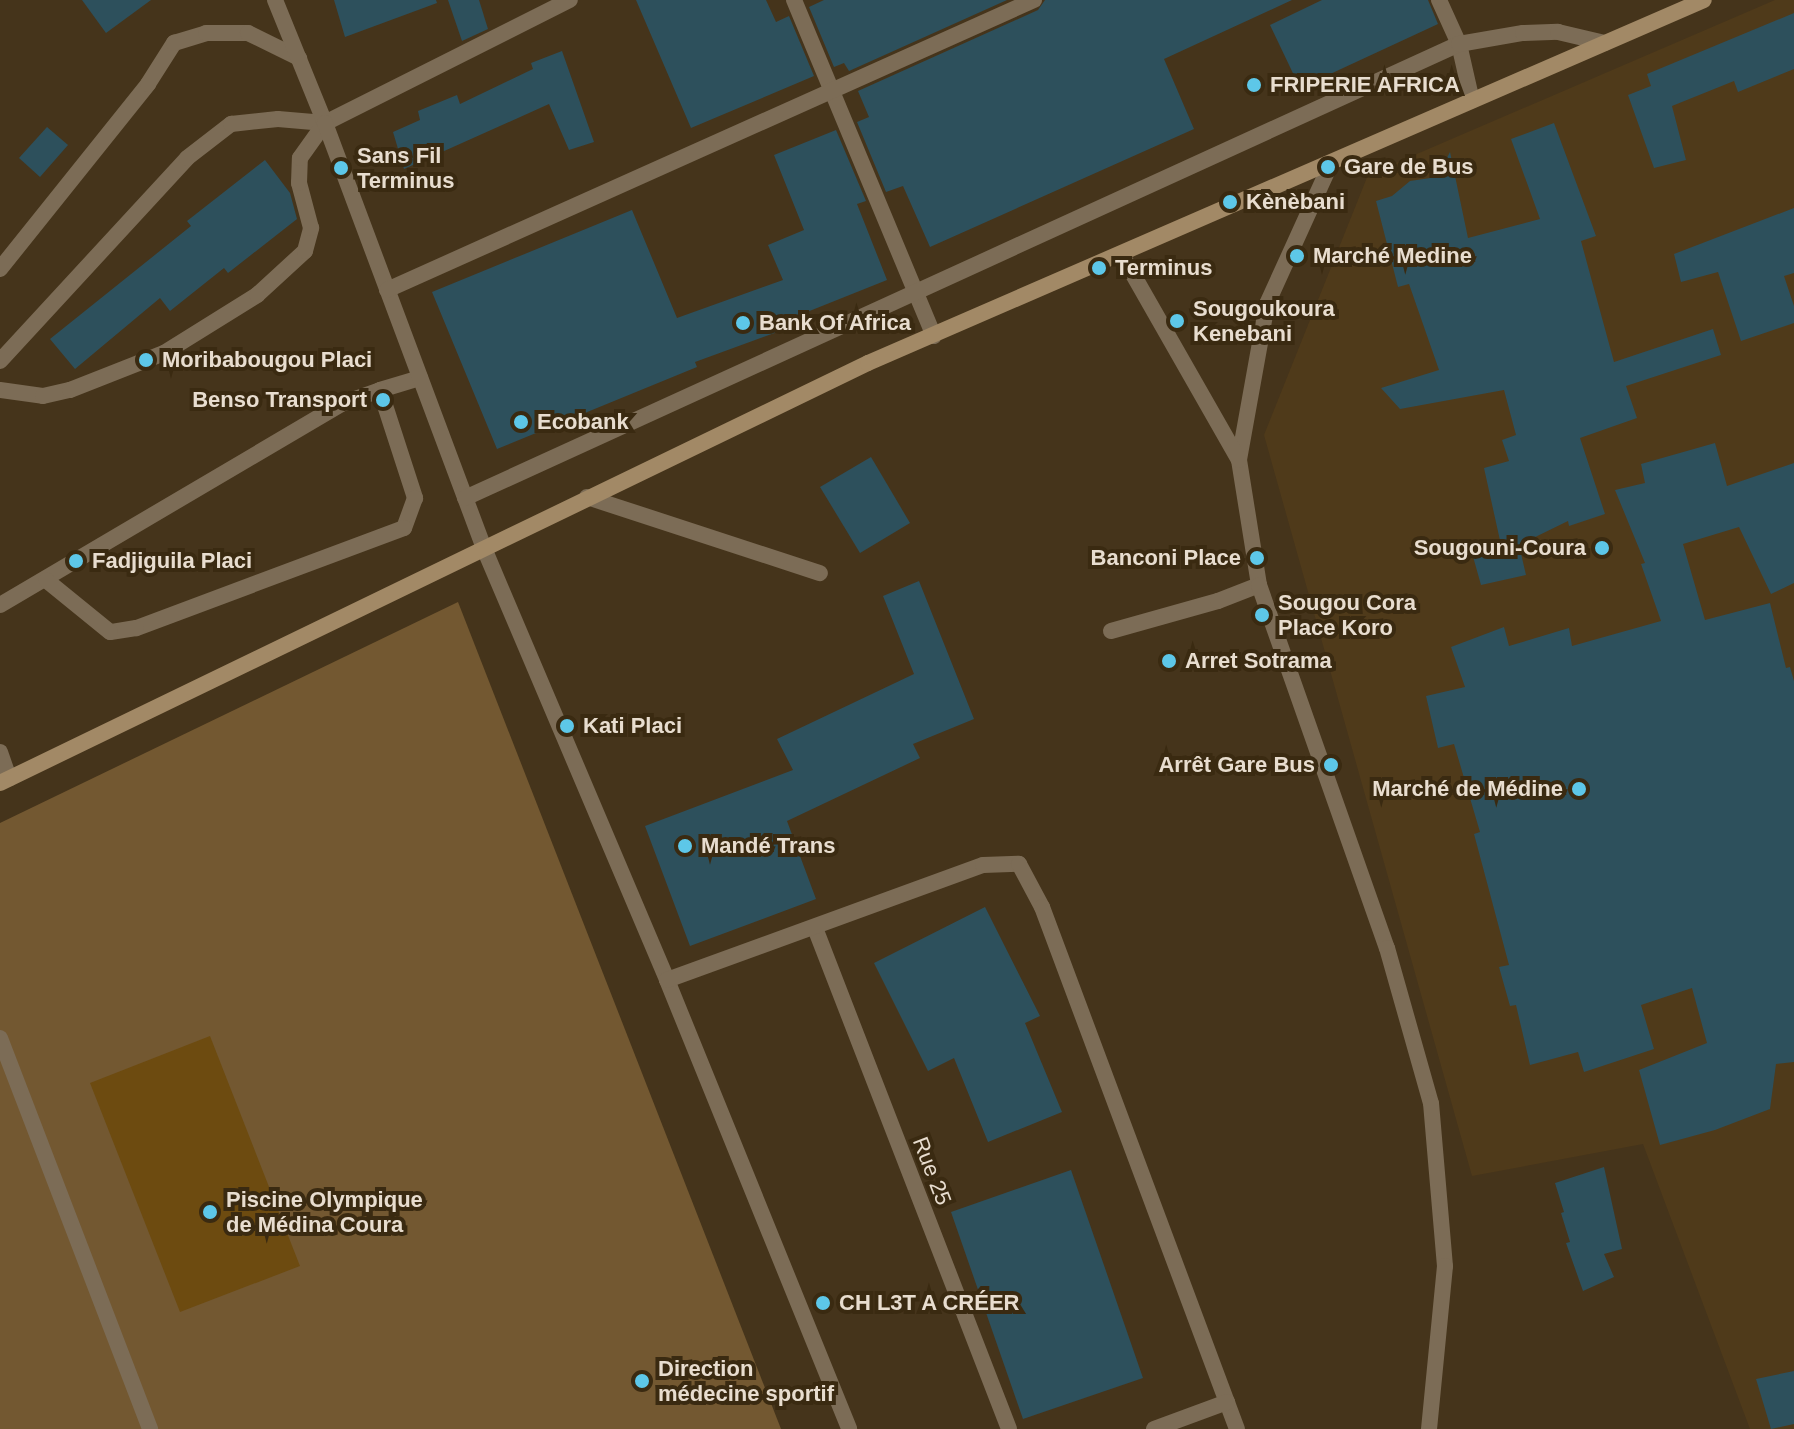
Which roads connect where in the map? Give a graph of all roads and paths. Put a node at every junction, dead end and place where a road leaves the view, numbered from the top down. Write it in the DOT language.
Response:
graph roads {
  1 [pos="275,0"];
  2 [pos="570,0"];
  3 [pos="794,0"];
  4 [pos="1034,0"];
  5 [pos="1439,0"];
  6 [pos="1704,0"];
  7 [pos="1605,43"];
  8 [pos="1459,44"];
  9 [pos="299,58"];
  10 [pos="830,91"];
  11 [pos="1472,101"];
  12 [pos="325,123"];
  13 [pos="1331,163"];
  14 [pos="1122,255"];
  15 [pos="0,269"];
  16 [pos="387,290"];
  17 [pos="914,290"];
  18 [pos="934,336"];
  19 [pos="0,361"];
  20 [pos="420,378"];
  21 [pos="0,390"];
  22 [pos="380,390"];
  23 [pos="1239,460"];
  24 [pos="587,497"];
  25 [pos="465,498"];
  26 [pos="483,546"];
  27 [pos="820,573"];
  28 [pos="46,580"];
  29 [pos="1259,585"];
  30 [pos="0,605"];
  31 [pos="1111,631"];
  32 [pos="0,752"];
  33 [pos="5,781"];
  34 [pos="815,928"];
  35 [pos="667,980"];
  36 [pos="0,1038"];
  37 [pos="1227,1402"];
  38 [pos="150,1429"];
  39 [pos="849,1429"];
  40 [pos="1009,1429"];
  41 [pos="1154,1429"];
  42 [pos="1237,1429"];
  43 [pos="1429,1429"];
  1 -- 9 [label="street"];
  2 -- 12 [label="street"];
  3 -- 10 [label="street"];
  4 -- 10 [label="street"];
  5 -- 8 [label="street"];
  6 -- 7 [label="street"];
  7 -- 8 [label="street"];
  7 -- 11 [label="street"];
  8 -- 11 [label="street"];
  8 -- 17 [label="street"];
  9 -- 12 [label="street"];
  9 -- 15 [label="street"];
  10 -- 16 [label="street"];
  10 -- 17 [label="street"];
  11 -- 13 [label="street"];
  12 -- 16 [label="street"];
  12 -- 19 [label="street"];
  12 -- 21 [label="street"];
  13 -- 14 [label="street"];
  13 -- 23 [label="street"];
  14 -- 18 [label="street"];
  14 -- 23 [label="street"];
  16 -- 20 [label="street"];
  17 -- 18 [label="street"];
  17 -- 25 [label="street"];
  18 -- 24 [label="street"];
  20 -- 22 [label="street"];
  20 -- 25 [label="street"];
  22 -- 28 [label="street"];
  22 -- 28 [label="street"];
  23 -- 29 [label="street"];
  24 -- 26 [label="street"];
  24 -- 27 [label="street"];
  25 -- 26 [label="street"];
  26 -- 33 [label="street"];
  26 -- 35 [label="street"];
  28 -- 30 [label="street"];
  29 -- 31 [label="street"];
  29 -- 43 [label="street"];
  32 -- 33 [label="street"];
  34 -- 35 [label="street"];
  34 -- 37 [label="street"];
  34 -- 40 [label="street, Rue 25"];
  35 -- 39 [label="street"];
  36 -- 38 [label="street"];
  37 -- 41 [label="street"];
  37 -- 42 [label="street"];
}
